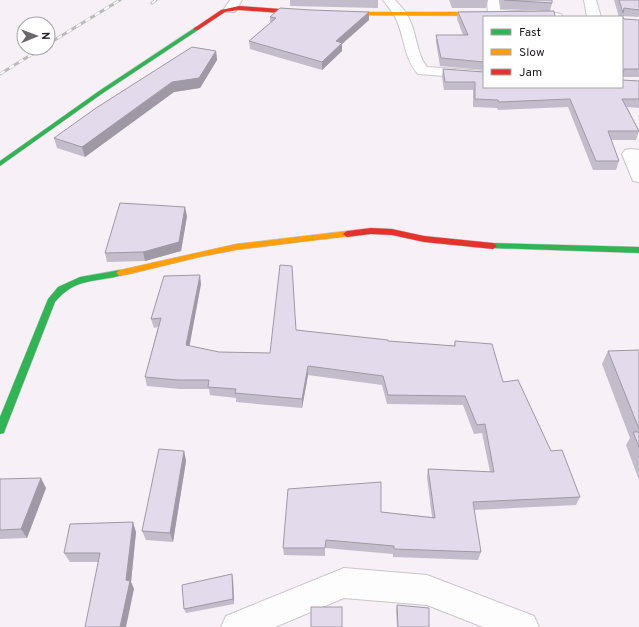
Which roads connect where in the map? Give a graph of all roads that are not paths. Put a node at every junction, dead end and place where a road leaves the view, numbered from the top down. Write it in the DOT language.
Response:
graph roads {
  1 [pos="389,0"];
  2 [pos="493,0"];
  3 [pos="590,0"];
  4 [pos="233,4"];
  5 [pos="317,13"];
  6 [pos="331,14"];
  7 [pos="494,14"];
  8 [pos="401,15"];
  9 [pos="535,16"];
  10 [pos="594,16"];
  11 [pos="483,75"];
  12 [pos="639,154"];
  13 [pos="0,164"];
  14 [pos="639,177"];
  15 [pos="639,250"];
  16 [pos="0,430"];
  17 [pos="237,627"];
  18 [pos="523,627"];
  1 -- 8 [label="street"];
  2 -- 7 [label="street"];
  3 -- 10 [label="street"];
  4 -- 5 [label="street"];
  4 -- 13 [label="street"];
  6 -- 8 [label="street"];
  7 -- 8 [label="street"];
  7 -- 9 [label="street"];
  8 -- 11 [label="street"];
  12 -- 14 [label="street"];
  15 -- 16 [label="street"];
  17 -- 18 [label="street"];
}
